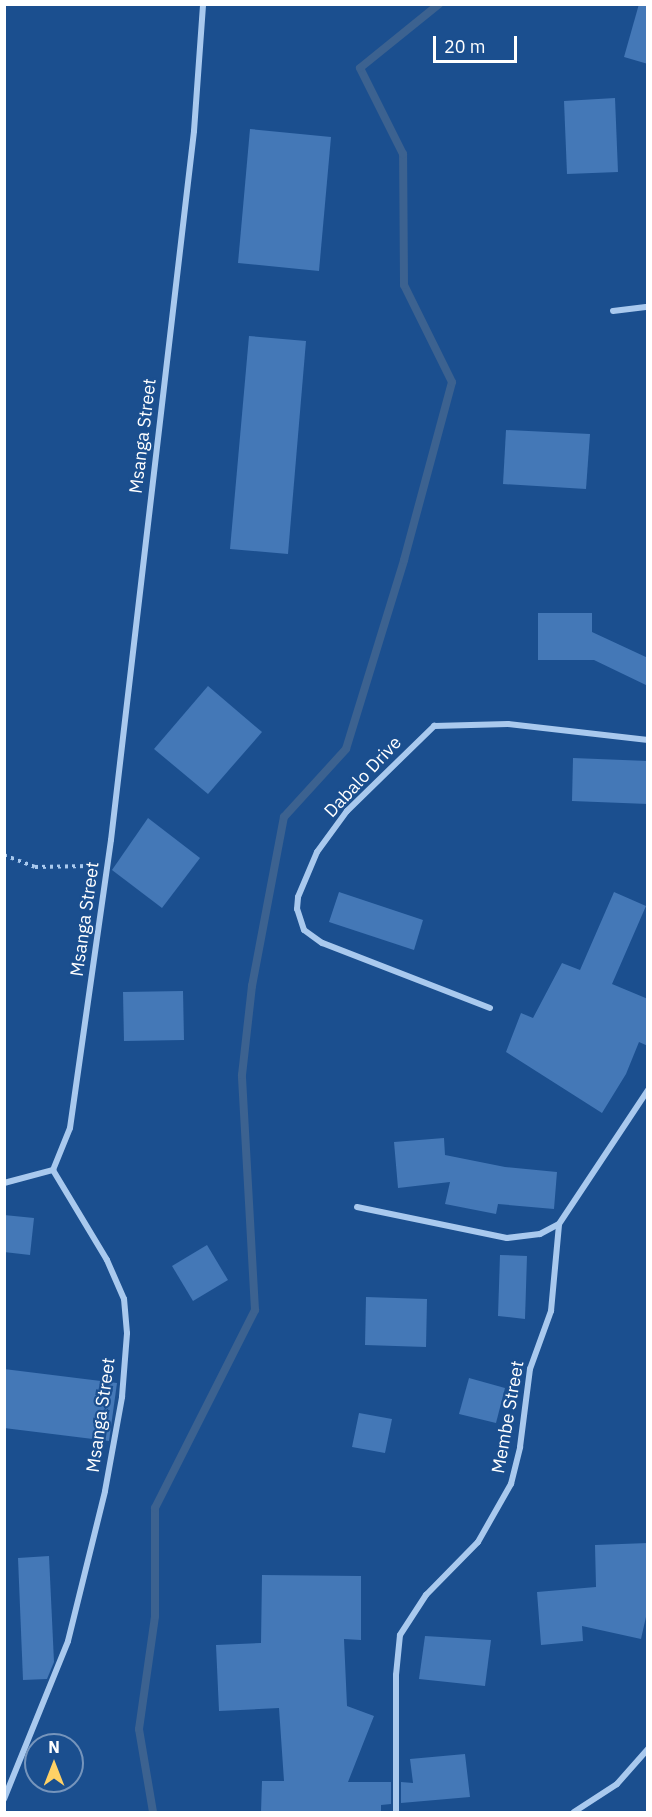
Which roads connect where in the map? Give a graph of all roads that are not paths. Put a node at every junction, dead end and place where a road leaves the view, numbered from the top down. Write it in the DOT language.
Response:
graph roads {
  1 [pos="203,4"];
  2 [pos="648,307"];
  3 [pos="613,311"];
  4 [pos="648,740"];
  5 [pos="490,1008"];
  6 [pos="648,1090"];
  7 [pos="53,1170"];
  8 [pos="4,1183"];
  9 [pos="357,1208"];
  10 [pos="559,1224"];
  11 [pos="648,1749"];
  12 [pos="4,1799"];
  13 [pos="396,1812"];
  14 [pos="574,1812"];
  1 -- 7 [label="street, Msanga Street"];
  2 -- 3 [label="street"];
  4 -- 5 [label="street, Dabalo Drive"];
  6 -- 10 [label="street, Membe Street"];
  7 -- 8 [label="street"];
  7 -- 12 [label="street, Msanga Street"];
  9 -- 10 [label="street"];
  10 -- 13 [label="street, Membe Street"];
  11 -- 14 [label="street"];
}
